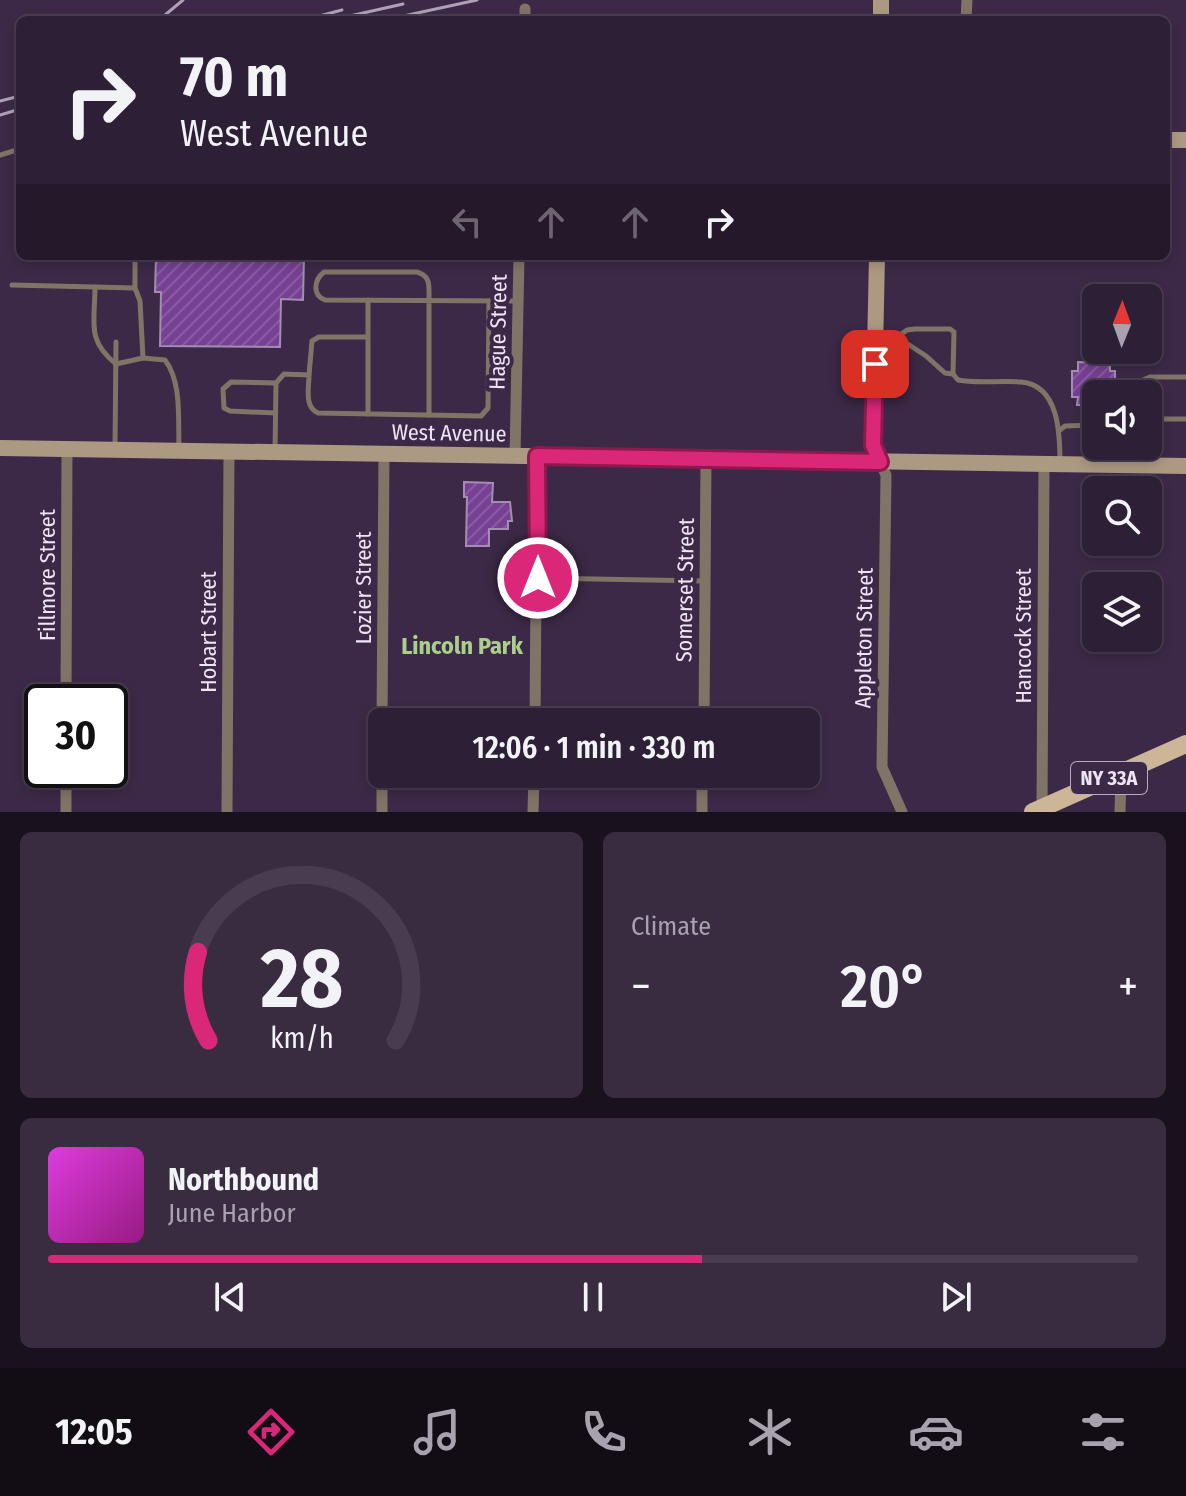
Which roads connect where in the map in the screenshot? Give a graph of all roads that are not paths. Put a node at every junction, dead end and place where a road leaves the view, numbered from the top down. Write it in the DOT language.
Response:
graph roads {
  1 [pos="135,260"];
  2 [pos="519,260"];
  3 [pos="877,260"];
  4 [pos="12,285"];
  5 [pos="95,287"];
  6 [pos="135,288"];
  7 [pos="429,299"];
  8 [pos="368,300"];
  9 [pos="489,301"];
  10 [pos="518,301"];
  11 [pos="368,337"];
  12 [pos="897,337"];
  13 [pos="876,338"];
  14 [pos="116,342"];
  15 [pos="143,358"];
  16 [pos="116,364"];
  17 [pos="953,374"];
  18 [pos="309,375"];
  19 [pos="1186,377"];
  20 [pos="1143,380"];
  21 [pos="276,383"];
  22 [pos="275,413"];
  23 [pos="368,414"];
  24 [pos="429,415"];
  25 [pos="1162,419"];
  26 [pos="1186,419"];
  27 [pos="1082,425"];
  28 [pos="1060,430"];
  29 [pos="0,448"];
  30 [pos="67,449"];
  31 [pos="115,449"];
  32 [pos="179,451"];
  33 [pos="229,451"];
  34 [pos="275,452"];
  35 [pos="384,454"];
  36 [pos="515,456"];
  37 [pos="537,456"];
  38 [pos="706,459"];
  39 [pos="880,462"];
  40 [pos="1052,464"];
  41 [pos="1186,466"];
  42 [pos="538,578"];
  43 [pos="706,581"];
  44 [pos="66,684"];
  45 [pos="382,708"];
  46 [pos="535,708"];
  47 [pos="704,708"];
  48 [pos="1186,744"];
  49 [pos="1121,773"];
  50 [pos="66,788"];
  51 [pos="382,788"];
  52 [pos="534,788"];
  53 [pos="702,788"];
  54 [pos="1038,810"];
  55 [pos="66,812"];
  56 [pos="227,812"];
  57 [pos="382,812"];
  58 [pos="533,812"];
  59 [pos="702,812"];
  60 [pos="902,812"];
  61 [pos="1120,812"];
  1 -- 6 [label="lane"];
  2 -- 10 [label="street, Hague Street"];
  3 -- 13 [label="main road"];
  4 -- 5 [label="lane"];
  5 -- 6 [label="lane"];
  5 -- 16 [label="lane"];
  6 -- 15 [label="lane"];
  7 -- 8 [label="lane"];
  7 -- 8 [label="lane"];
  7 -- 9 [label="lane"];
  7 -- 24 [label="lane"];
  8 -- 11 [label="lane"];
  9 -- 10 [label="lane"];
  9 -- 24 [label="lane"];
  10 -- 36 [label="street, Hague Street"];
  11 -- 18 [label="lane"];
  11 -- 23 [label="lane"];
  12 -- 13 [label="lane"];
  12 -- 17 [label="lane"];
  12 -- 17 [label="lane"];
  13 -- 39 [label="main road"];
  14 -- 16 [label="lane"];
  15 -- 16 [label="lane"];
  15 -- 32 [label="lane"];
  16 -- 31 [label="lane"];
  17 -- 28 [label="lane"];
  18 -- 21 [label="lane"];
  18 -- 23 [label="lane"];
  19 -- 20 [label="lane"];
  21 -- 22 [label="lane"];
  21 -- 22 [label="lane"];
  22 -- 34 [label="lane"];
  23 -- 24 [label="lane"];
  25 -- 26 [label="lane"];
  27 -- 28 [label="lane"];
  28 -- 40 [label="lane"];
  29 -- 30 [label="main road, West Avenue"];
  30 -- 31 [label="main road, West Avenue"];
  30 -- 44 [label="street, Fillmore Street"];
  31 -- 32 [label="main road, West Avenue"];
  32 -- 33 [label="main road, West Avenue"];
  33 -- 34 [label="main road, West Avenue"];
  33 -- 56 [label="street, Hobart Street"];
  34 -- 35 [label="main road, West Avenue"];
  35 -- 36 [label="main road, West Avenue"];
  35 -- 45 [label="street, Lozier Street"];
  36 -- 37 [label="main road, West Avenue"];
  37 -- 38 [label="main road, West Avenue"];
  37 -- 42 [label="street"];
  38 -- 39 [label="main road, West Avenue"];
  38 -- 43 [label="street, Somerset Street"];
  39 -- 40 [label="main road, West Avenue"];
  39 -- 60 [label="street, Appleton Street"];
  40 -- 41 [label="main road, West Avenue"];
  40 -- 54 [label="street, Hancock Street"];
  42 -- 43 [label="lane"];
  42 -- 46 [label="street"];
  43 -- 47 [label="street, Somerset Street"];
  48 -- 49 [label="main road, NY 33A"];
  49 -- 54 [label="main road, NY 33A"];
  49 -- 61 [label="street"];
  50 -- 55 [label="street"];
  51 -- 57 [label="street"];
  52 -- 58 [label="street"];
  53 -- 59 [label="street"];
}
